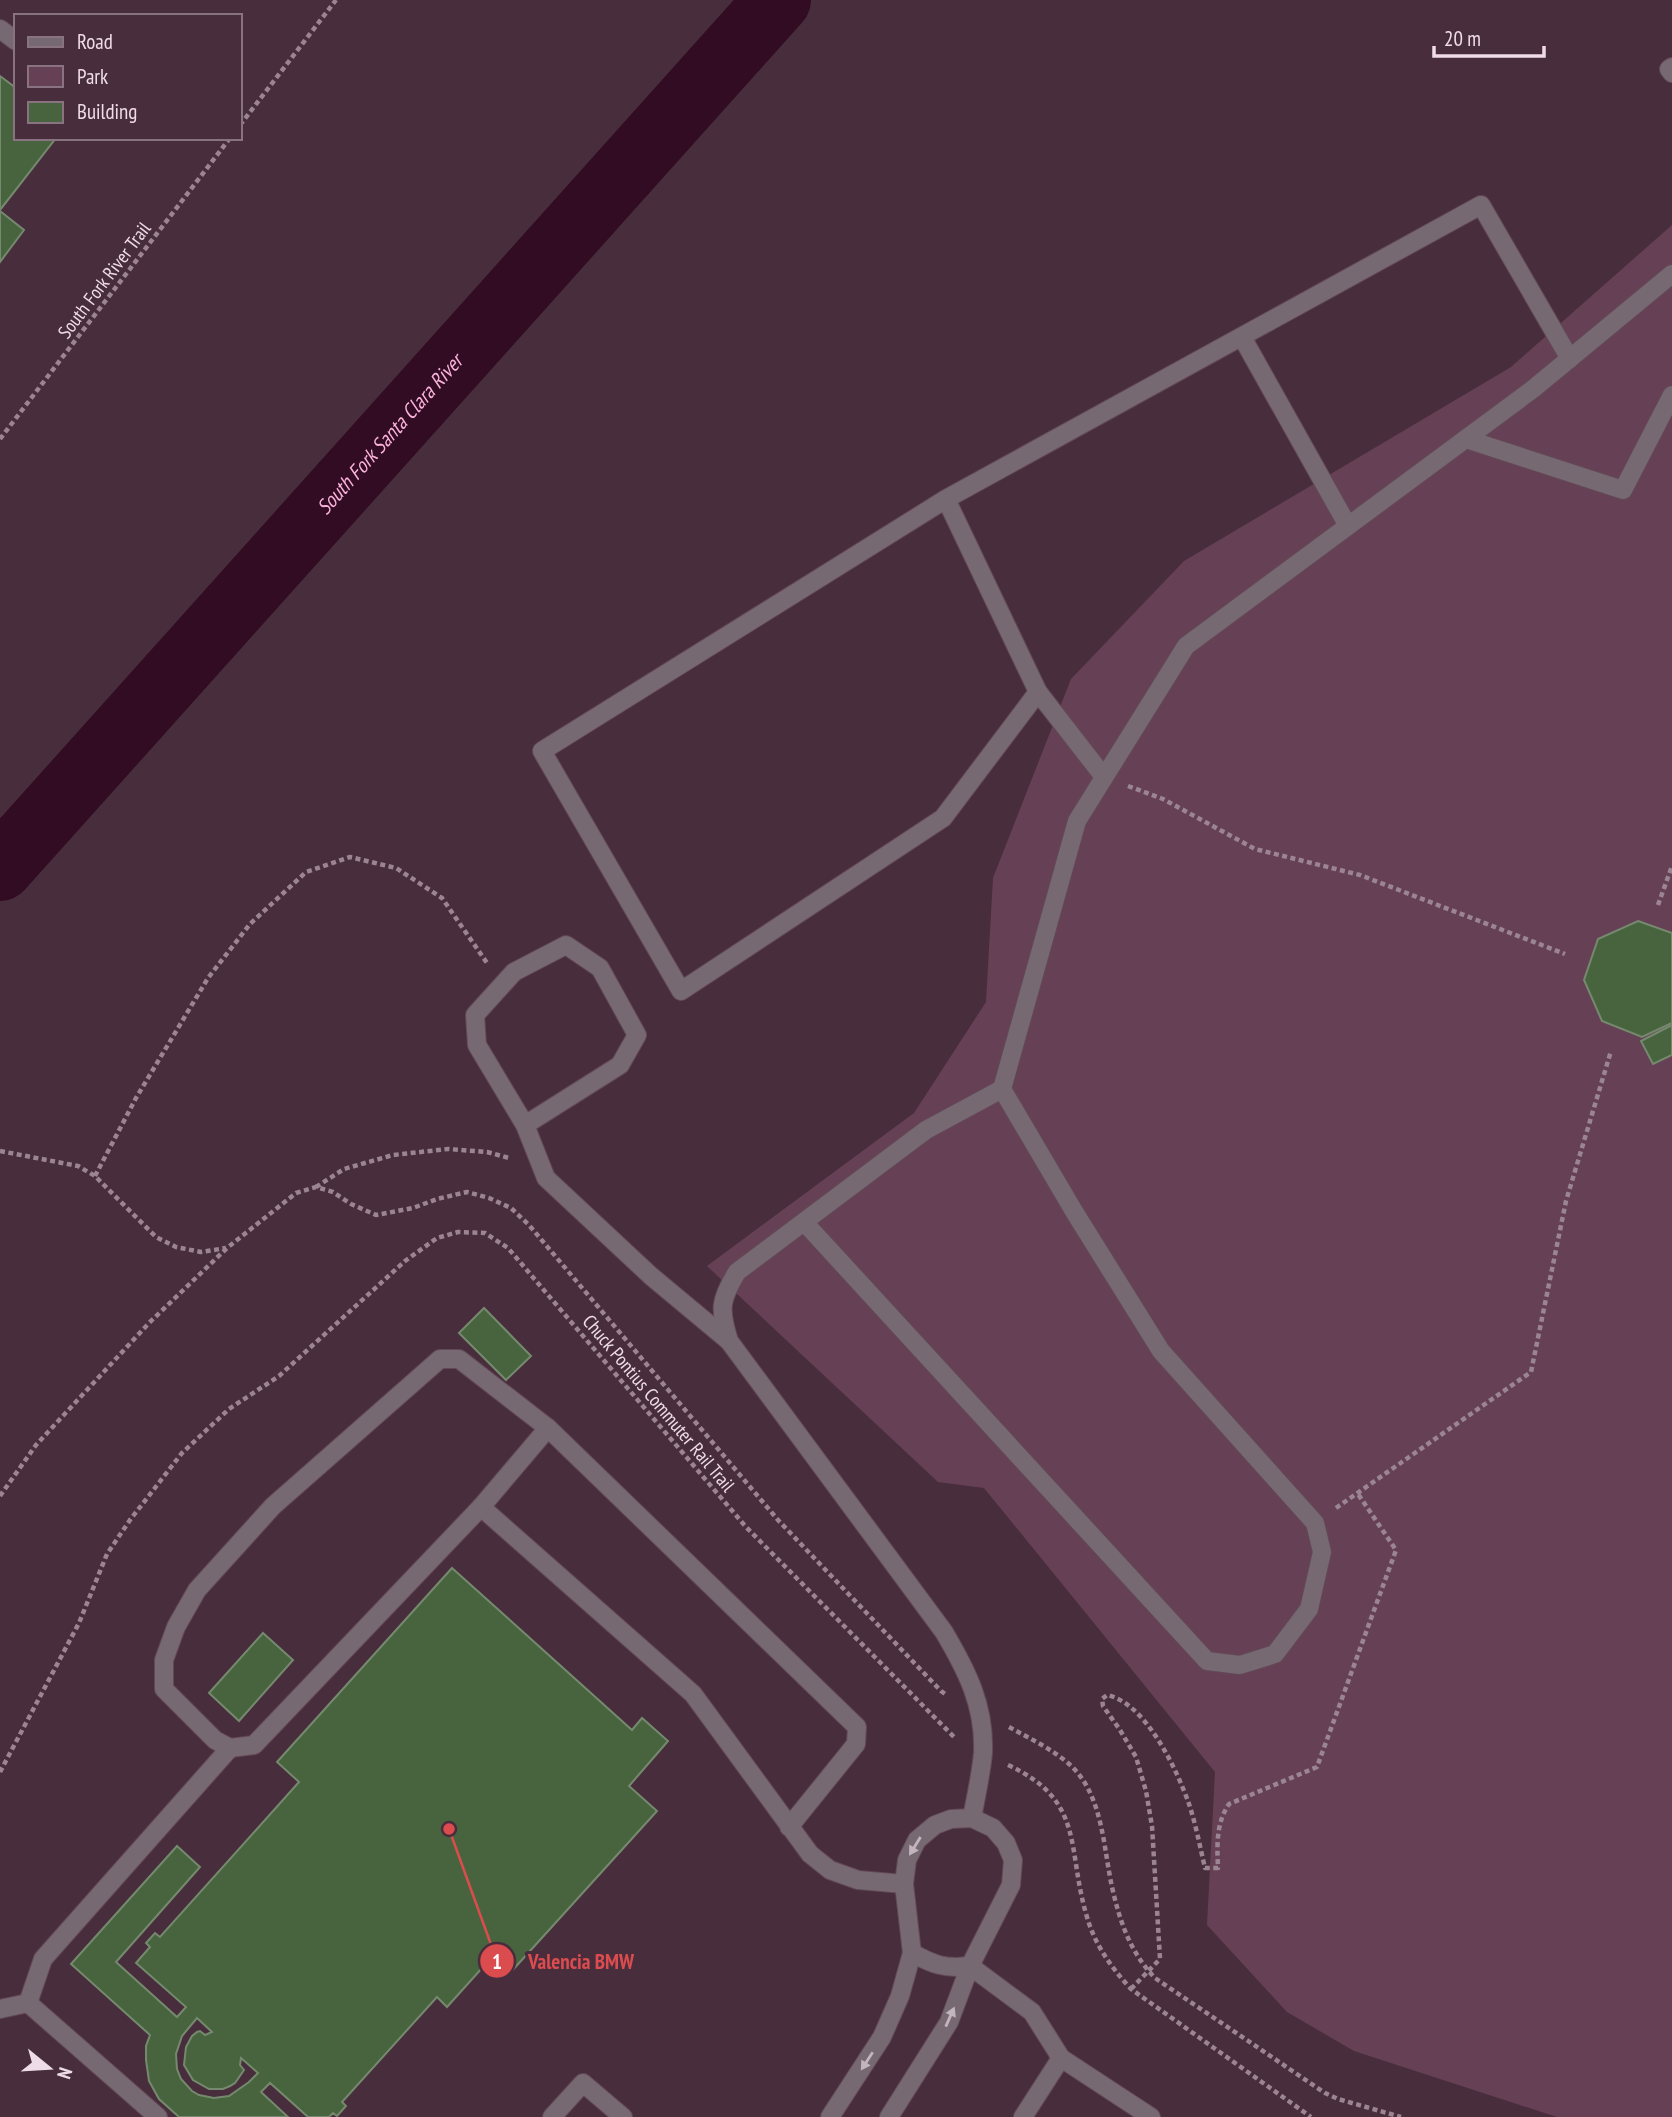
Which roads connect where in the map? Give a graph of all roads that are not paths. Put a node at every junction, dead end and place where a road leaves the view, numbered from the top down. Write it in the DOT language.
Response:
graph roads {
  1 [pos="1672,66"];
  2 [pos="1672,73"];
  3 [pos="1672,274"];
  4 [pos="1242,337"];
  5 [pos="1570,359"];
  6 [pos="1672,395"];
  7 [pos="1466,439"];
  8 [pos="946,499"];
  9 [pos="1348,526"];
  10 [pos="1038,692"];
  11 [pos="1104,777"];
  12 [pos="1002,1088"];
  13 [pos="525,1125"];
  14 [pos="804,1222"];
  15 [pos="729,1340"];
  16 [pos="548,1428"];
  17 [pos="481,1507"];
  18 [pos="230,1748"];
  19 [pos="972,1818"];
  20 [pos="789,1827"];
  21 [pos="904,1884"];
  22 [pos="912,1953"];
  23 [pos="970,1966"];
  24 [pos="28,2003"];
  25 [pos="0,2009"];
  26 [pos="1061,2058"];
  27 [pos="158,2117"];
  28 [pos="552,2117"];
  29 [pos="623,2117"];
  30 [pos="830,2117"];
  31 [pos="889,2117"];
  32 [pos="1023,2117"];
  33 [pos="1151,2117"];
  1 -- 2 [label="street"];
  3 -- 5 [label="street"];
  4 -- 5 [label="street"];
  4 -- 8 [label="street"];
  4 -- 9 [label="street"];
  5 -- 7 [label="street"];
  6 -- 7 [label="street"];
  7 -- 9 [label="street"];
  8 -- 10 [label="street"];
  8 -- 10 [label="street"];
  9 -- 11 [label="street"];
  10 -- 11 [label="street"];
  11 -- 12 [label="street"];
  12 -- 14 [label="street"];
  12 -- 14 [label="street"];
  13 -- 13 [label="street"];
  13 -- 15 [label="street"];
  14 -- 15 [label="street"];
  15 -- 19 [label="street"];
  16 -- 17 [label="street"];
  16 -- 18 [label="street"];
  16 -- 20 [label="street"];
  17 -- 18 [label="street"];
  17 -- 20 [label="street"];
  18 -- 24 [label="street"];
  19 -- 21 [label="street, one-way"];
  19 -- 23 [label="street"];
  20 -- 21 [label="street"];
  21 -- 22 [label="street"];
  22 -- 23 [label="street"];
  22 -- 30 [label="street, one-way"];
  23 -- 26 [label="street"];
  31 -- 23 [label="street, one-way"];
  24 -- 25 [label="street"];
  24 -- 27 [label="street"];
  26 -- 32 [label="street"];
  26 -- 33 [label="street"];
  28 -- 29 [label="street"];
}
